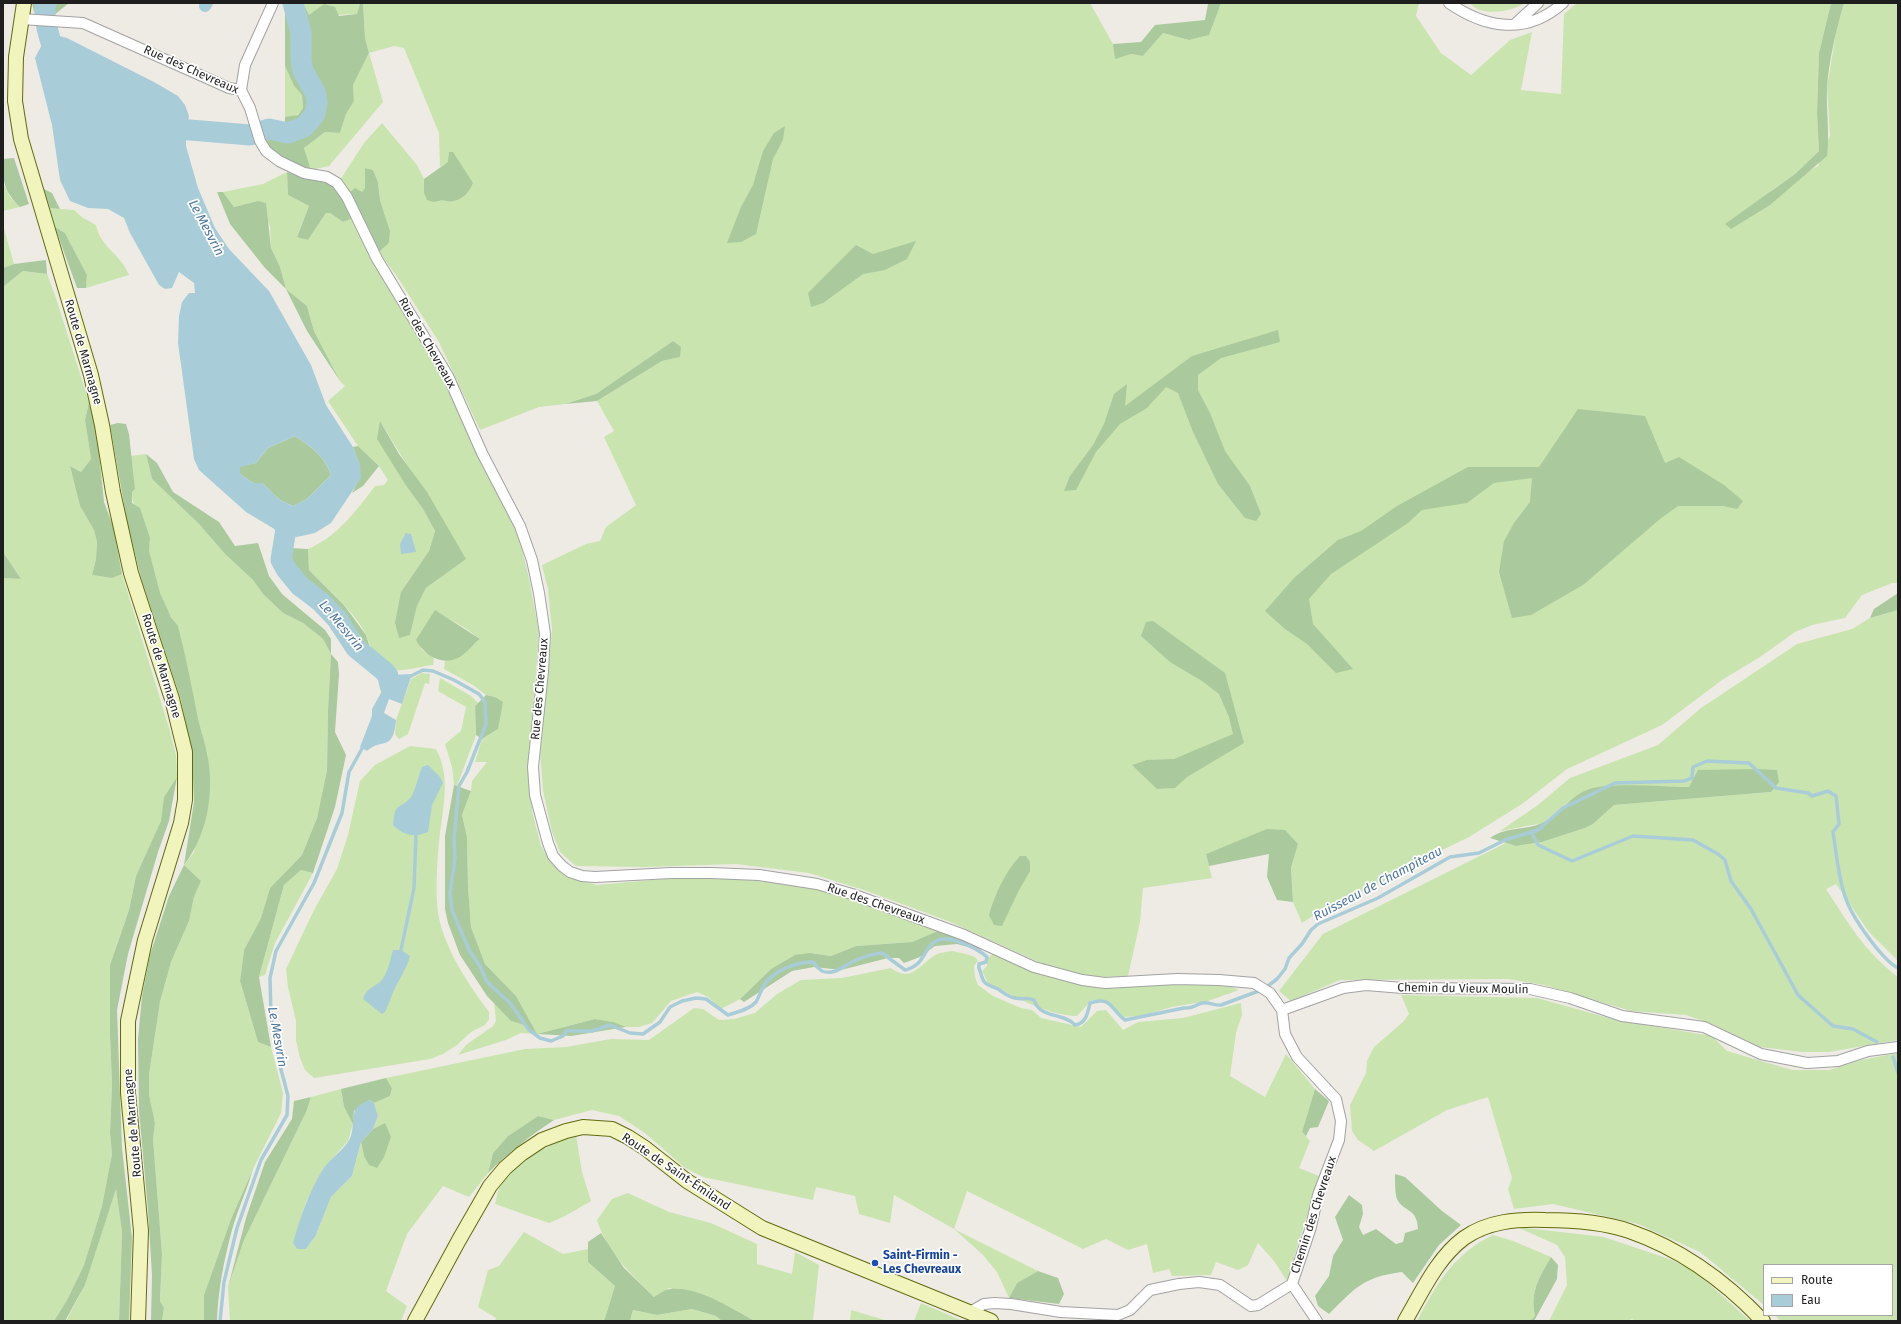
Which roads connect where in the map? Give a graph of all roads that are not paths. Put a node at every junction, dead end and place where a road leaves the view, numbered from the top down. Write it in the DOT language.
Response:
graph roads {
  1 [pos="24,3"];
  2 [pos="273,3"];
  3 [pos="1449,3"];
  4 [pos="1538,3"];
  5 [pos="1563,3"];
  6 [pos="21,19"];
  7 [pos="1514,25"];
  8 [pos="241,90"];
  9 [pos="1282,1010"];
  10 [pos="1898,1047"];
  11 [pos="1292,1284"];
  12 [pos="970,1312"];
  13 [pos="138,1321"];
  14 [pos="415,1321"];
  15 [pos="991,1321"];
  16 [pos="1317,1321"];
  17 [pos="1405,1321"];
  18 [pos="1763,1321"];
  1 -- 6 [label="main road, Route de Marmagne"];
  2 -- 8 [label="street"];
  3 -- 7 [label="street"];
  4 -- 7 [label="street"];
  5 -- 7 [label="street"];
  6 -- 8 [label="street, Rue des Chevreaux"];
  6 -- 13 [label="main road, Route de Marmagne"];
  8 -- 9 [label="street, Rue des Chevreaux"];
  9 -- 10 [label="street, Chemin du Vieux Moulin"];
  9 -- 11 [label="street, Chemin des Chevreaux"];
  11 -- 12 [label="street, Chemin des Chevreaux"];
  11 -- 16 [label="street"];
  12 -- 14 [label="main road, Route de Saint-Émiland"];
  12 -- 15 [label="main road, Route de Saint-Émiland"];
  17 -- 18 [label="main road"];
}
